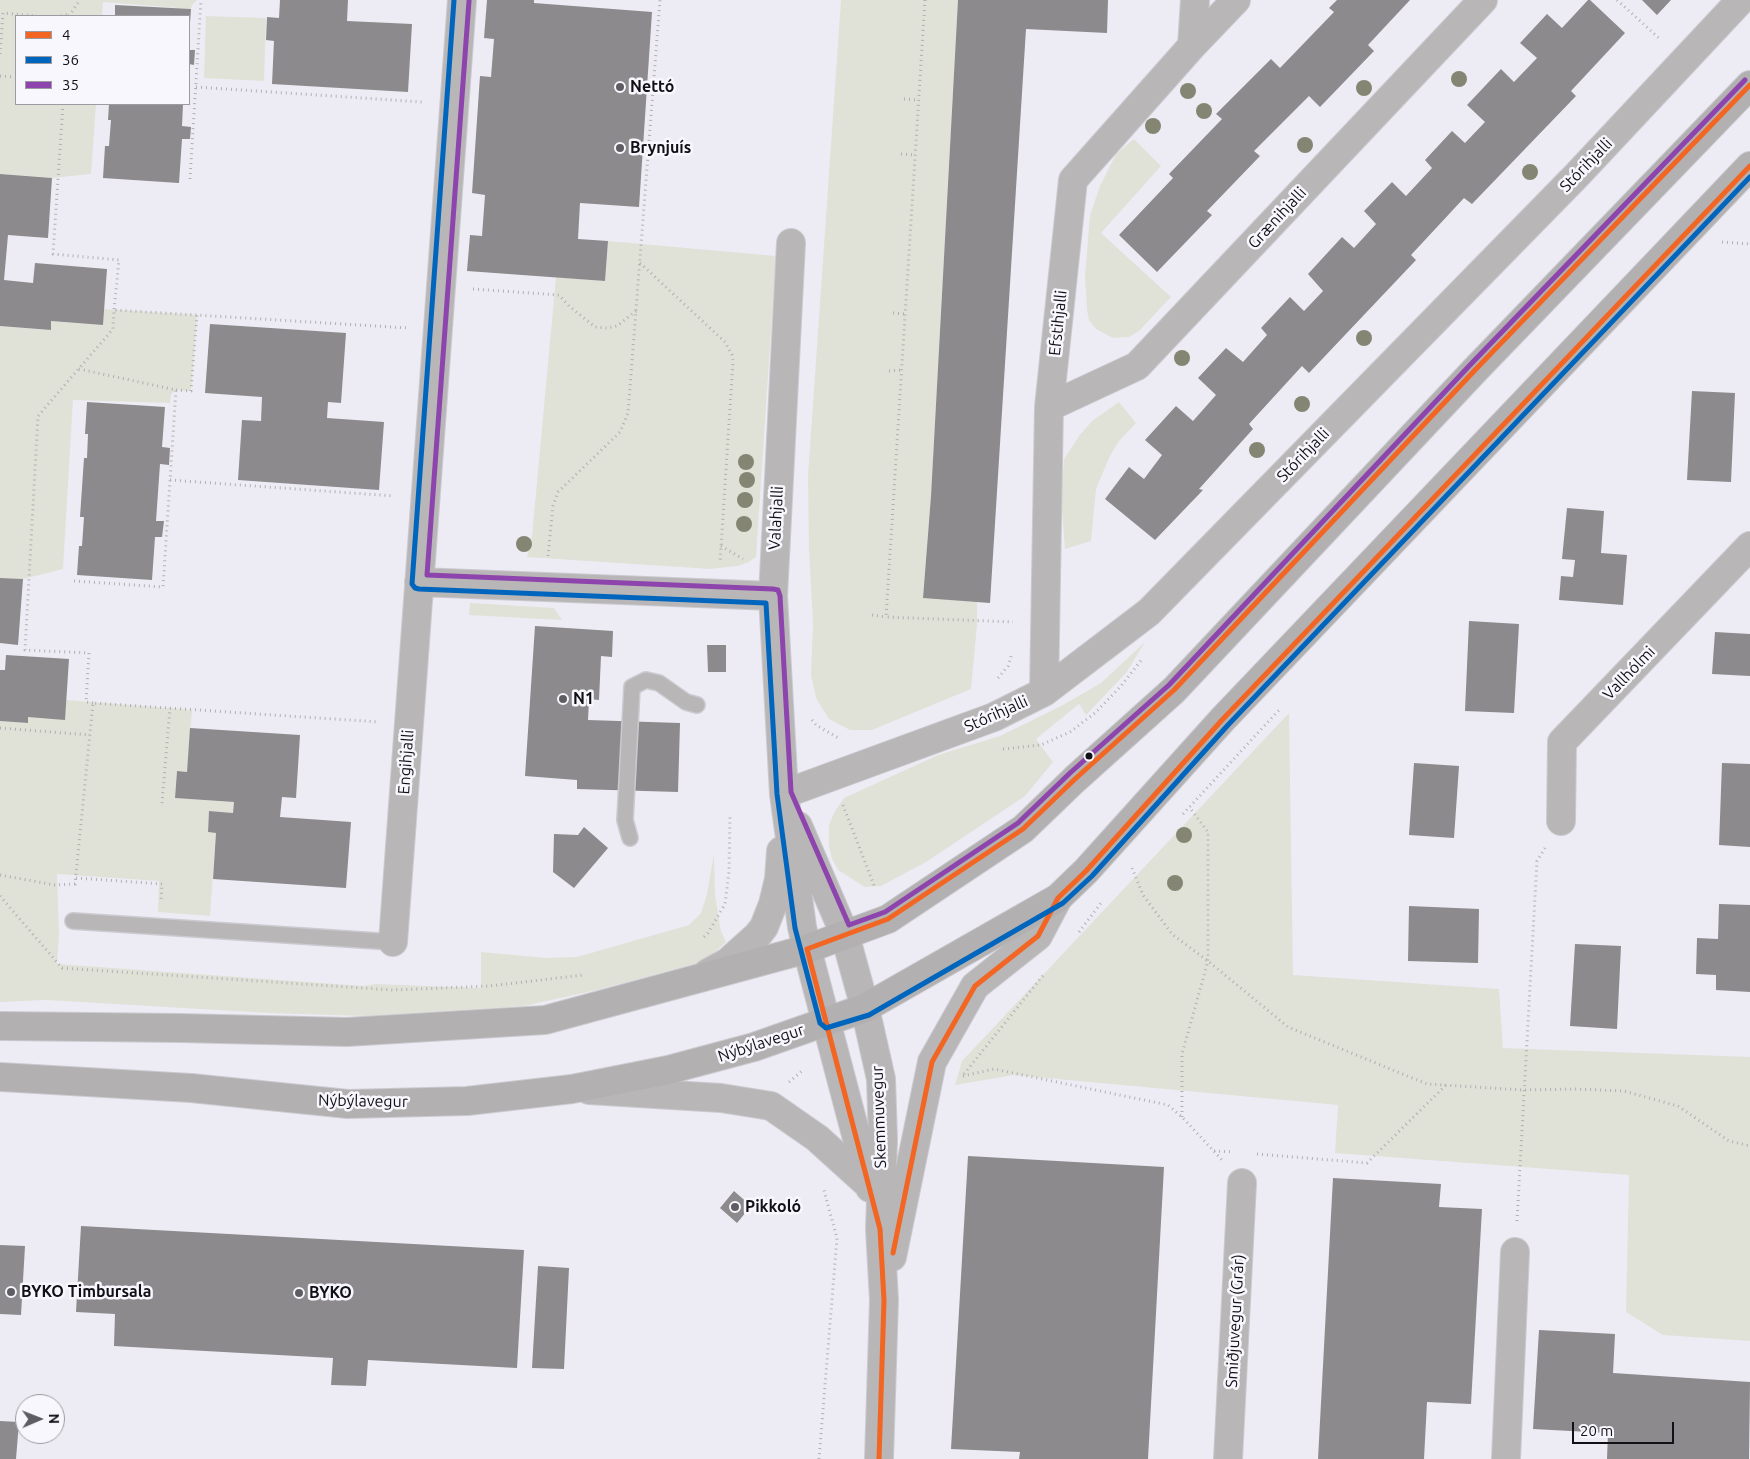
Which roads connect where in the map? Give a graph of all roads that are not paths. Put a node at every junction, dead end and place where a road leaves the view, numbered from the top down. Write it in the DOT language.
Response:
graph roads {
  1 [pos="462,0"];
  2 [pos="1195,0"];
  3 [pos="1236,0"];
  4 [pos="1484,0"];
  5 [pos="1741,0"];
  6 [pos="1192,46"];
  7 [pos="1750,85"];
  8 [pos="1750,166"];
  9 [pos="791,242"];
  10 [pos="1049,407"];
  11 [pos="1750,546"];
  12 [pos="419,582"];
  13 [pos="773,596"];
  14 [pos="1044,692"];
  15 [pos="697,705"];
  16 [pos="784,794"];
  17 [pos="1561,821"];
  18 [pos="630,838"];
  19 [pos="1058,898"];
  20 [pos="73,921"];
  21 [pos="845,935"];
  22 [pos="393,942"];
  23 [pos="808,949"];
  24 [pos="696,980"];
  25 [pos="865,1008"];
  26 [pos="827,1021"];
  27 [pos="0,1026"];
  28 [pos="0,1077"];
  29 [pos="572,1089"];
  30 [pos="1242,1183"];
  31 [pos="869,1185"];
  32 [pos="880,1229"];
  33 [pos="1515,1252"];
  34 [pos="884,1300"];
  35 [pos="879,1459"];
  36 [pos="1228,1459"];
  37 [pos="1506,1459"];
  1 -- 12 [label="street, Engihjalli"];
  2 -- 6 [label="street"];
  3 -- 6 [label="street, Efstihjalli"];
  4 -- 10 [label="street, Grænihjalli"];
  5 -- 14 [label="street, Stórihjalli"];
  6 -- 10 [label="street, Efstihjalli"];
  7 -- 21 [label="main road"];
  8 -- 19 [label="main road, Nýbýlavegur"];
  9 -- 13 [label="street, Valahjalli"];
  10 -- 14 [label="street, Efstihjalli"];
  11 -- 17 [label="street, Vallhólmi"];
  12 -- 13 [label="street"];
  12 -- 22 [label="street, Engihjalli"];
  13 -- 16 [label="street, Valahjalli"];
  14 -- 16 [label="street, Stórihjalli"];
  15 -- 18 [label="lane"];
  16 -- 21 [label="street, Valahjalli"];
  16 -- 23 [label="street, Valahjalli"];
  16 -- 24 [label="street"];
  19 -- 25 [label="main road, Nýbýlavegur"];
  19 -- 34 [label="street"];
  20 -- 22 [label="lane"];
  21 -- 23 [label="main road"];
  21 -- 25 [label="street, Valahjalli"];
  23 -- 24 [label="main road"];
  23 -- 26 [label="street, Skemmuvegur"];
  24 -- 27 [label="main road"];
  25 -- 26 [label="main road, Nýbýlavegur"];
  25 -- 32 [label="street, Skemmuvegur"];
  26 -- 29 [label="main road, Nýbýlavegur"];
  26 -- 31 [label="street, Skemmuvegur"];
  28 -- 29 [label="main road, Nýbýlavegur"];
  29 -- 31 [label="street"];
  30 -- 36 [label="street, Smiðjuvegur (Grár)"];
  31 -- 32 [label="street, Skemmuvegur"];
  32 -- 34 [label="street, Skemmuvegur"];
  33 -- 37 [label="street"];
  34 -- 35 [label="street, Skemmuvegur"];
}
